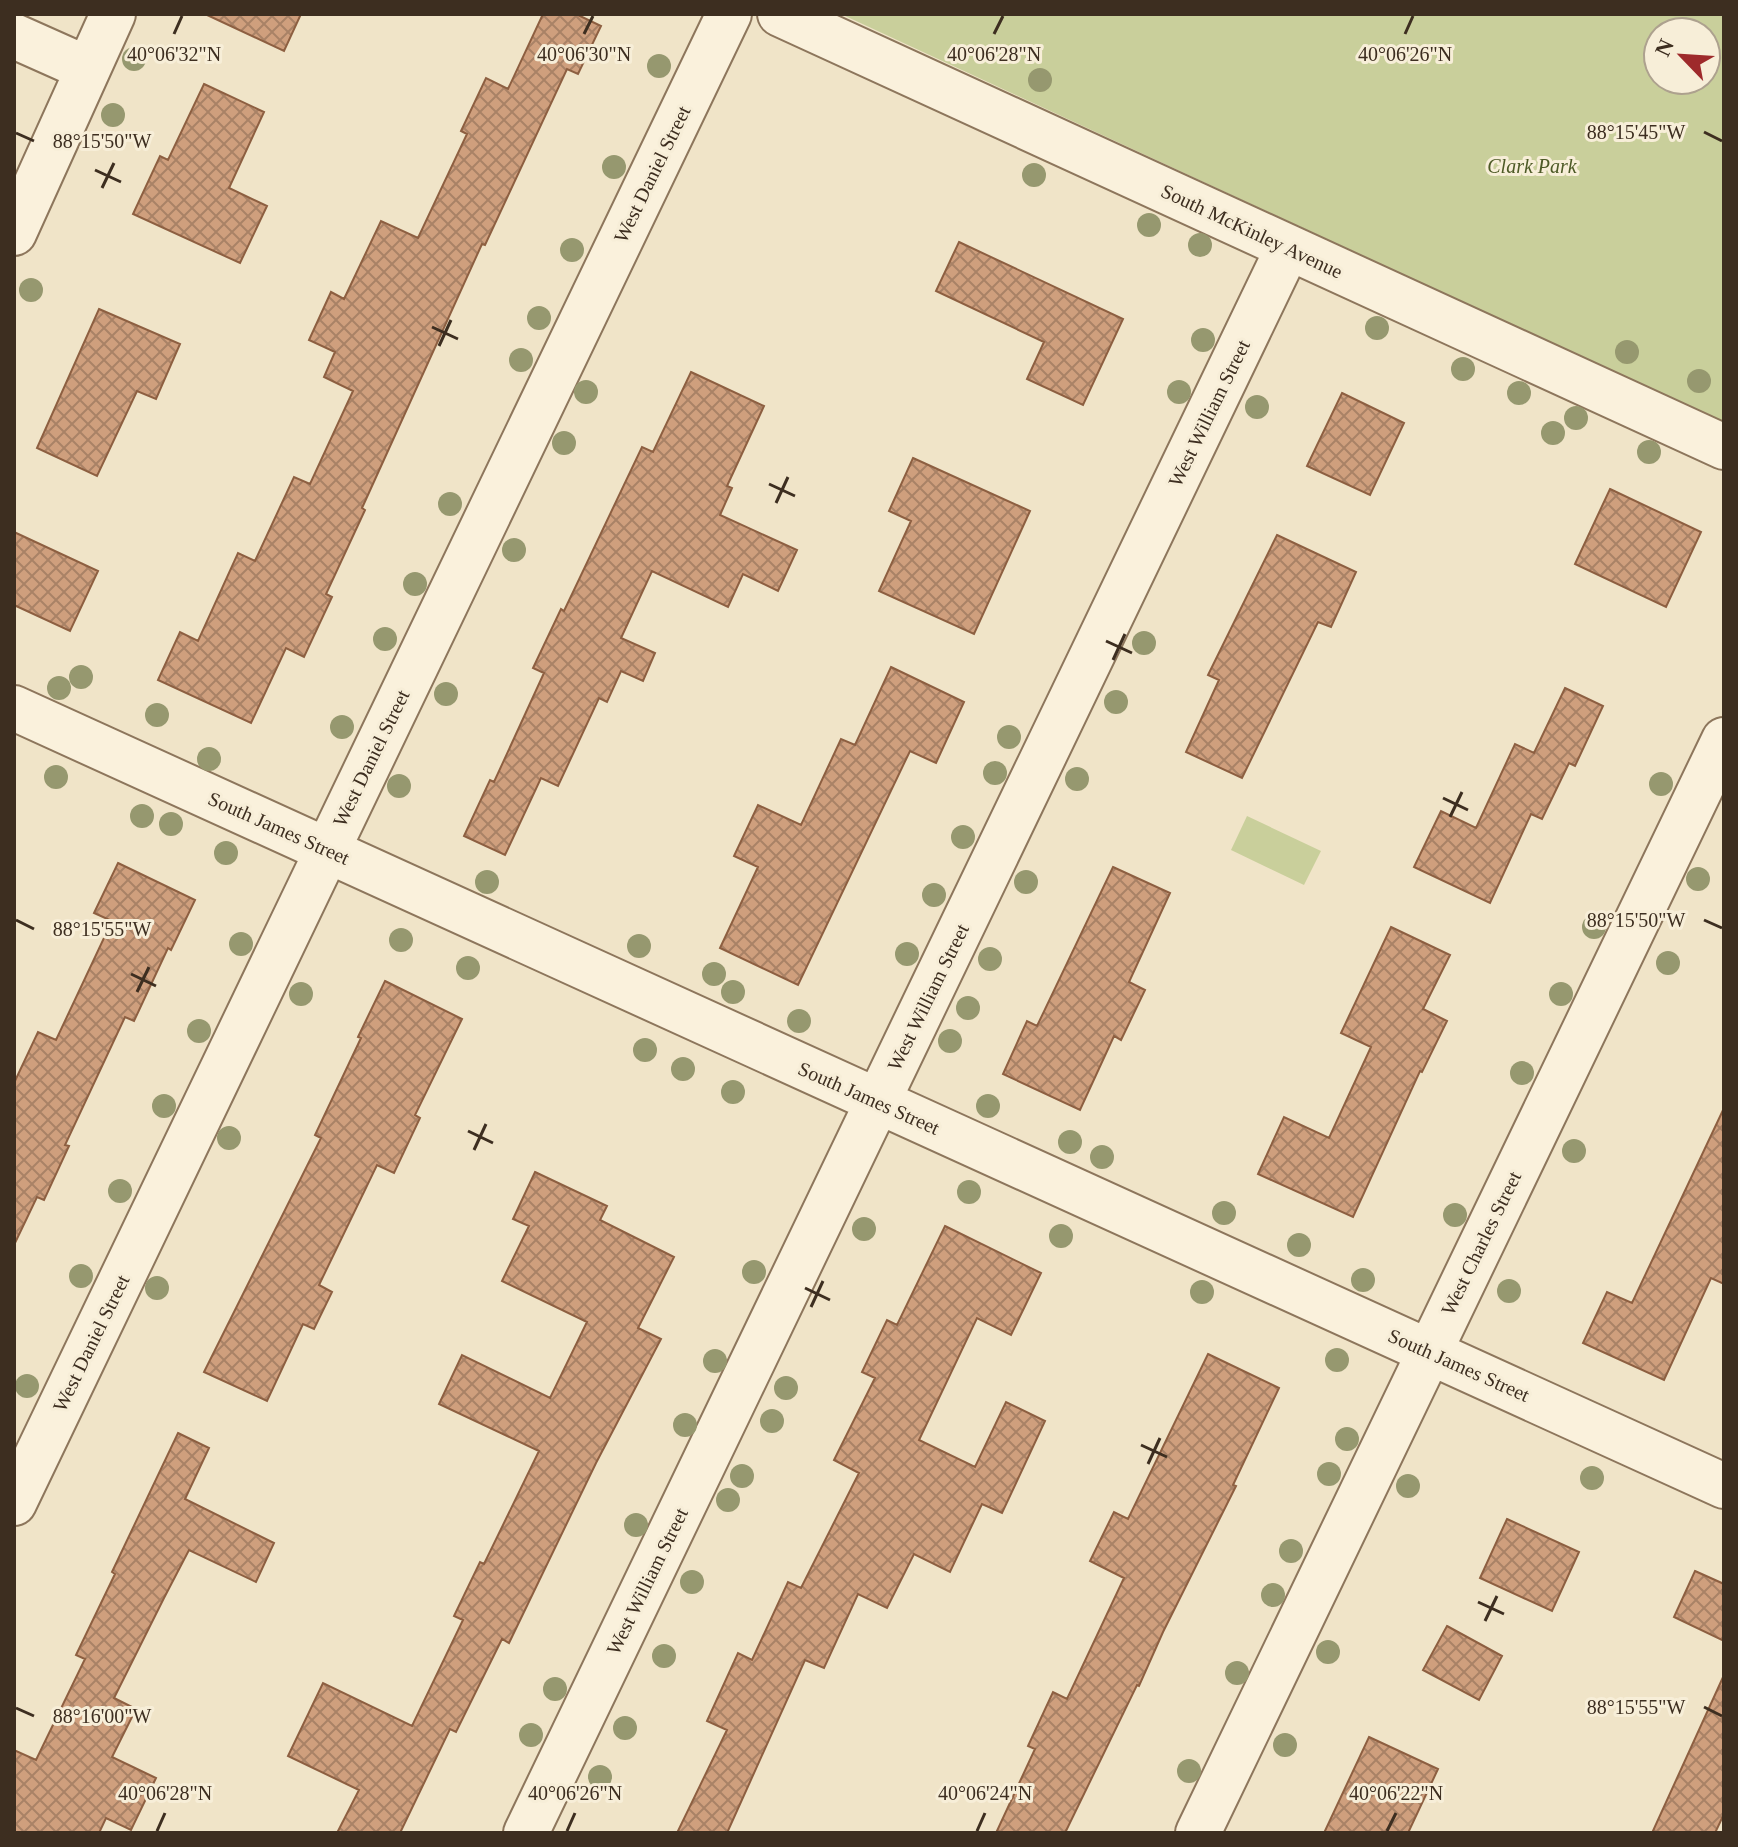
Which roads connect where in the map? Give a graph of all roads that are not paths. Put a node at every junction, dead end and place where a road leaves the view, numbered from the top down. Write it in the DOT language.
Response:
graph roads {
  1 [pos="113,14"];
  2 [pos="729,14"];
  3 [pos="780,14"];
  4 [pos="14,36"];
  5 [pos="88,69"];
  6 [pos="14,233"];
  7 [pos="1288,248"];
  8 [pos="1724,447"];
  9 [pos="14,708"];
  10 [pos="1724,740"];
  11 [pos="327,850"];
  12 [pos="878,1102"];
  13 [pos="1429,1351"];
  14 [pos="1724,1486"];
  15 [pos="14,1503"];
  16 [pos="526,1833"];
  17 [pos="1198,1833"];
  1 -- 5 [label="street"];
  2 -- 11 [label="street, West Daniel Street"];
  3 -- 7 [label="street, South McKinley Avenue"];
  4 -- 5 [label="street"];
  5 -- 6 [label="street"];
  7 -- 8 [label="street, South McKinley Avenue"];
  7 -- 12 [label="street, West William Street"];
  9 -- 11 [label="street, South James Street"];
  10 -- 13 [label="street, West Charles Street"];
  11 -- 12 [label="street, South James Street"];
  11 -- 15 [label="street, West Daniel Street"];
  12 -- 13 [label="street, South James Street"];
  12 -- 16 [label="street, West William Street"];
  13 -- 14 [label="street, South James Street"];
  13 -- 17 [label="street, West Charles Street"];
}
